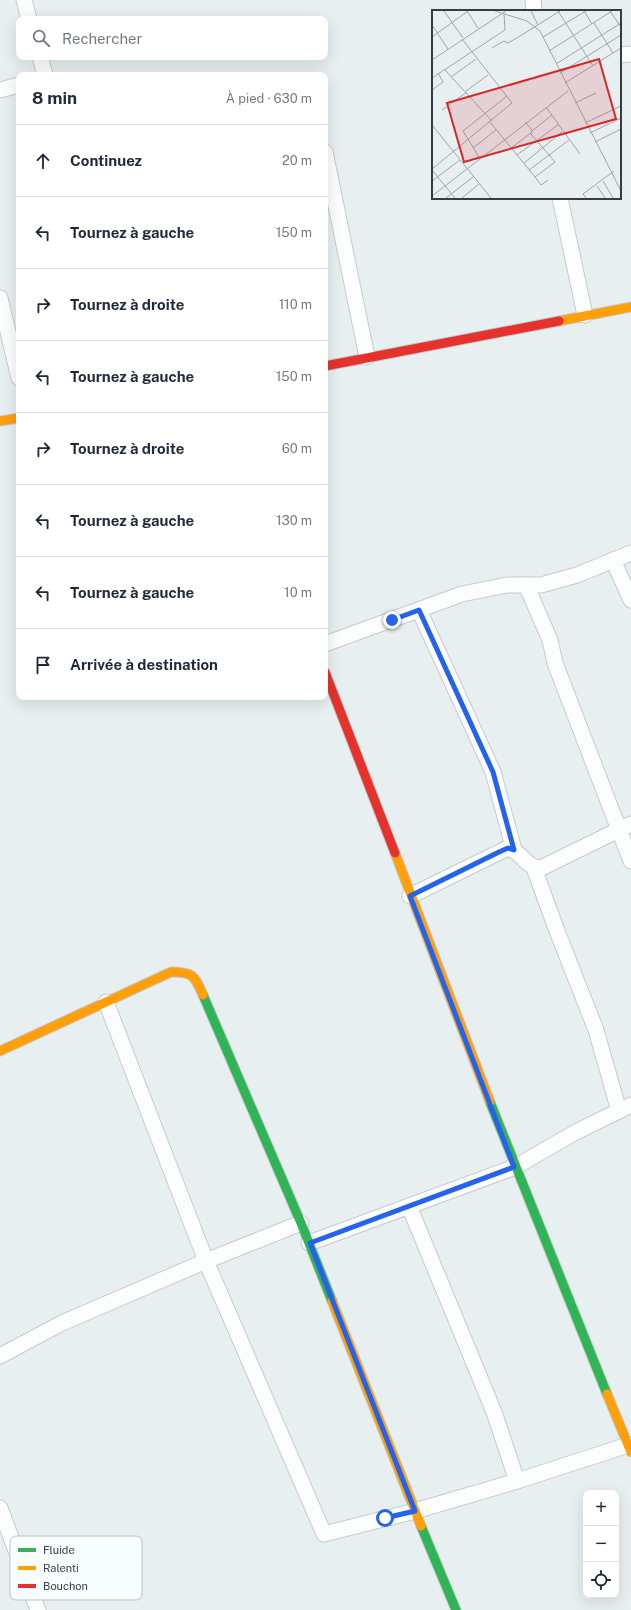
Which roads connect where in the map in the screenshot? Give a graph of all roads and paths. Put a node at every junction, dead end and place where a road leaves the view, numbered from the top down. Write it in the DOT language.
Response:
graph roads {
  1 [pos="24,0"];
  2 [pos="532,0"];
  3 [pos="534,10"];
  4 [pos="28,16"];
  5 [pos="631,54"];
  6 [pos="621,55"];
  7 [pos="41,60"];
  8 [pos="44,72"];
  9 [pos="16,85"];
  10 [pos="0,90"];
  11 [pos="328,167"];
  12 [pos="560,199"];
  13 [pos="0,298"];
  14 [pos="631,307"];
  15 [pos="585,315"];
  16 [pos="367,356"];
  17 [pos="16,365"];
  18 [pos="328,365"];
  19 [pos="16,418"];
  20 [pos="0,421"];
  21 [pos="631,553"];
  22 [pos="613,560"];
  23 [pos="526,585"];
  24 [pos="631,600"];
  25 [pos="419,610"];
  26 [pos="328,643"];
  27 [pos="328,680"];
  28 [pos="625,827"];
  29 [pos="514,850"];
  30 [pos="631,862"];
  31 [pos="534,868"];
  32 [pos="410,896"];
  33 [pos="106,1002"];
  34 [pos="0,1051"];
  35 [pos="625,1108"];
  36 [pos="514,1167"];
  37 [pos="409,1206"];
  38 [pos="301,1223"];
  39 [pos="310,1243"];
  40 [pos="206,1261"];
  41 [pos="0,1356"];
  42 [pos="630,1448"];
  43 [pos="517,1481"];
  44 [pos="0,1508"];
  45 [pos="415,1511"];
  46 [pos="10,1536"];
  47 [pos="34,1600"];
  48 [pos="38,1610"];
  49 [pos="456,1610"];
  1 -- 4 [label="street"];
  2 -- 3 [label="street"];
  5 -- 6 [label="street"];
  7 -- 8 [label="street"];
  9 -- 10 [label="street"];
  11 -- 16 [label="street"];
  12 -- 15 [label="street"];
  13 -- 17 [label="street"];
  14 -- 15 [label="street"];
  15 -- 16 [label="street"];
  16 -- 18 [label="street"];
  19 -- 20 [label="street"];
  21 -- 22 [label="street"];
  22 -- 23 [label="street"];
  22 -- 24 [label="street"];
  23 -- 25 [label="street"];
  23 -- 28 [label="street"];
  25 -- 26 [label="street"];
  25 -- 29 [label="street"];
  27 -- 32 [label="street"];
  28 -- 30 [label="street"];
  28 -- 31 [label="street"];
  29 -- 31 [label="street"];
  29 -- 32 [label="street"];
  31 -- 35 [label="street"];
  32 -- 36 [label="street"];
  33 -- 34 [label="street"];
  33 -- 38 [label="street"];
  33 -- 40 [label="street"];
  35 -- 36 [label="street"];
  36 -- 37 [label="street"];
  36 -- 42 [label="street"];
  37 -- 39 [label="street"];
  37 -- 43 [label="street"];
  38 -- 39 [label="street"];
  38 -- 40 [label="street"];
  39 -- 45 [label="street"];
  40 -- 41 [label="street"];
  40 -- 45 [label="street"];
  42 -- 43 [label="street"];
  43 -- 45 [label="street"];
  44 -- 46 [label="street"];
  45 -- 49 [label="street"];
  47 -- 48 [label="street"];
}
